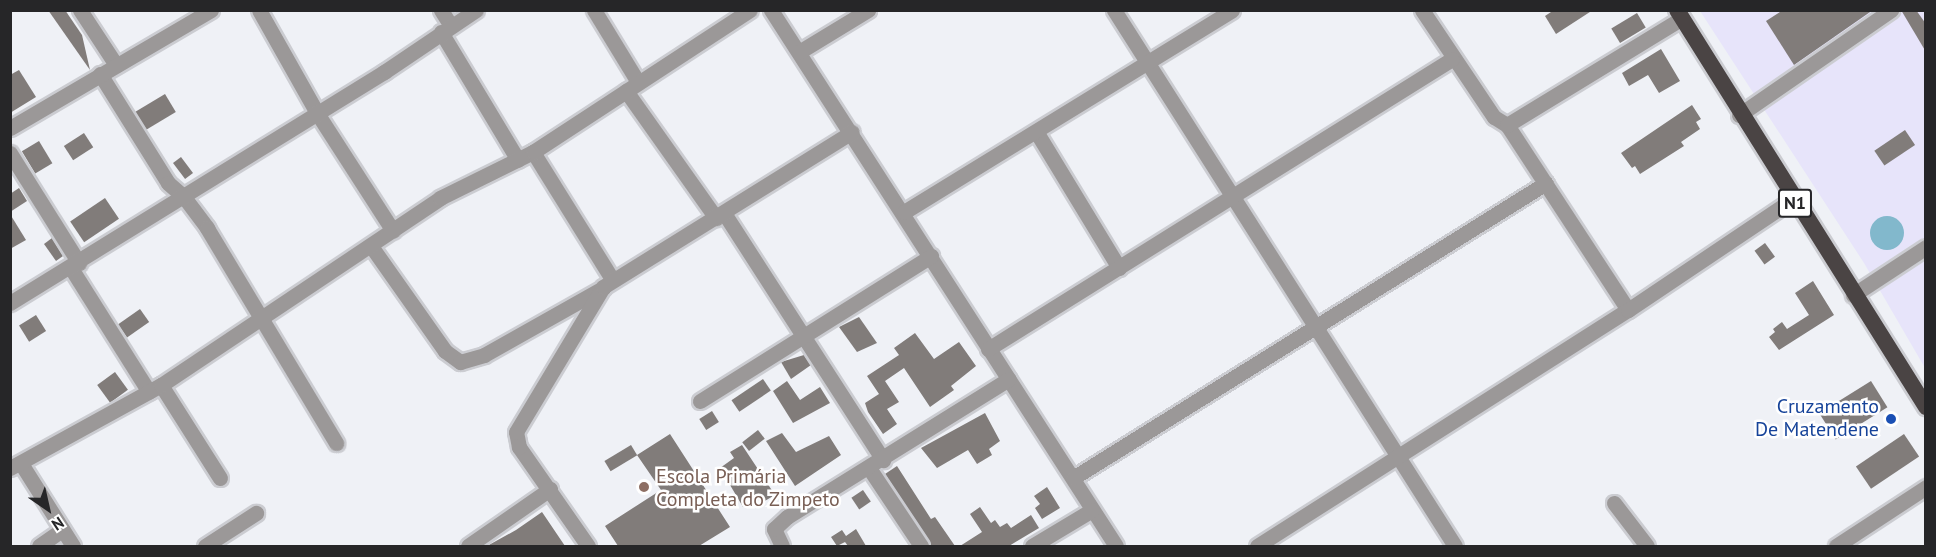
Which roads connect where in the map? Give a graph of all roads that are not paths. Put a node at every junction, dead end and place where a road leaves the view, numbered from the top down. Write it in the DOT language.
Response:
graph roads {
  1 [pos="80,10"];
  2 [pos="212,10"];
  3 [pos="259,10"];
  4 [pos="441,10"];
  5 [pos="476,10"];
  6 [pos="594,10"];
  7 [pos="750,10"];
  8 [pos="771,10"];
  9 [pos="868,10"];
  10 [pos="1114,10"];
  11 [pos="1232,10"];
  12 [pos="1422,10"];
  13 [pos="1891,10"];
  14 [pos="1680,14"];
  15 [pos="446,29"];
  16 [pos="800,52"];
  17 [pos="1452,59"];
  18 [pos="116,65"];
  19 [pos="1146,65"];
  20 [pos="100,74"];
  21 [pos="632,87"];
  22 [pos="317,113"];
  23 [pos="1739,115"];
  24 [pos="1507,125"];
  25 [pos="10,128"];
  26 [pos="852,132"];
  27 [pos="1037,133"];
  28 [pos="533,152"];
  29 [pos="10,153"];
  30 [pos="518,160"];
  31 [pos="1546,183"];
  32 [pos="184,197"];
  33 [pos="1231,198"];
  34 [pos="1792,199"];
  35 [pos="904,212"];
  36 [pos="720,216"];
  37 [pos="393,231"];
  38 [pos="371,246"];
  39 [pos="1926,247"];
  40 [pos="931,256"];
  41 [pos="75,266"];
  42 [pos="1119,268"];
  43 [pos="608,283"];
  44 [pos="1853,295"];
  45 [pos="10,303"];
  46 [pos="1628,310"];
  47 [pos="263,319"];
  48 [pos="1312,326"];
  49 [pos="802,338"];
  50 [pos="988,349"];
  51 [pos="1009,379"];
  52 [pos="155,389"];
  53 [pos="700,401"];
  54 [pos="1925,407"];
  55 [pos="336,443"];
  56 [pos="1396,457"];
  57 [pos="883,460"];
  58 [pos="16,467"];
  59 [pos="869,468"];
  60 [pos="220,478"];
  61 [pos="1073,478"];
  62 [pos="1926,487"];
  63 [pos="550,489"];
  64 [pos="1614,503"];
  65 [pos="1092,510"];
  66 [pos="256,513"];
  67 [pos="62,530"];
  68 [pos="39,546"];
  69 [pos="73,546"];
  70 [pos="205,546"];
  71 [pos="468,546"];
  72 [pos="588,546"];
  73 [pos="782,546"];
  74 [pos="921,546"];
  75 [pos="1032,546"];
  76 [pos="1116,546"];
  77 [pos="1257,546"];
  78 [pos="1455,546"];
  79 [pos="1647,546"];
  80 [pos="1836,546"];
  1 -- 18 [label="street"];
  2 -- 18 [label="street"];
  3 -- 22 [label="street"];
  4 -- 15 [label="street"];
  5 -- 15 [label="street"];
  6 -- 21 [label="street"];
  7 -- 21 [label="street"];
  8 -- 16 [label="street"];
  9 -- 16 [label="street"];
  10 -- 19 [label="street"];
  11 -- 19 [label="street"];
  12 -- 17 [label="street"];
  13 -- 23 [label="street"];
  14 -- 23 [label="highway, N1"];
  14 -- 24 [label="street"];
  15 -- 22 [label="street"];
  15 -- 30 [label="street"];
  16 -- 26 [label="street"];
  17 -- 24 [label="street"];
  17 -- 33 [label="street"];
  18 -- 20 [label="street"];
  19 -- 27 [label="street"];
  19 -- 33 [label="street"];
  20 -- 25 [label="street"];
  20 -- 32 [label="street"];
  21 -- 28 [label="street"];
  21 -- 36 [label="street"];
  22 -- 32 [label="street"];
  22 -- 37 [label="street"];
  23 -- 34 [label="highway, N1"];
  24 -- 31 [label="street"];
  26 -- 35 [label="street"];
  26 -- 36 [label="street"];
  27 -- 35 [label="street"];
  27 -- 42 [label="street"];
  28 -- 30 [label="street"];
  28 -- 43 [label="street"];
  29 -- 41 [label="street"];
  30 -- 37 [label="street"];
  31 -- 46 [label="street"];
  31 -- 48 [label="street"];
  32 -- 41 [label="street"];
  32 -- 47 [label="street"];
  33 -- 42 [label="street"];
  33 -- 48 [label="street"];
  34 -- 44 [label="highway, N1"];
  34 -- 46 [label="street"];
  35 -- 40 [label="street"];
  36 -- 43 [label="street"];
  36 -- 49 [label="street"];
  37 -- 38 [label="street"];
  38 -- 43 [label="street"];
  38 -- 47 [label="street"];
  39 -- 44 [label="street"];
  40 -- 49 [label="street"];
  40 -- 50 [label="street"];
  41 -- 45 [label="street"];
  41 -- 52 [label="street"];
  42 -- 50 [label="street"];
  43 -- 63 [label="street"];
  44 -- 54 [label="highway, N1"];
  46 -- 56 [label="street"];
  47 -- 52 [label="street"];
  47 -- 55 [label="street"];
  48 -- 56 [label="street"];
  48 -- 61 [label="street"];
  49 -- 53 [label="street"];
  49 -- 57 [label="street"];
  50 -- 51 [label="street"];
  51 -- 57 [label="street"];
  51 -- 61 [label="street"];
  52 -- 58 [label="street"];
  52 -- 60 [label="street"];
  56 -- 77 [label="street"];
  56 -- 78 [label="street"];
  57 -- 59 [label="street"];
  58 -- 67 [label="street"];
  59 -- 73 [label="street"];
  59 -- 74 [label="street"];
  61 -- 65 [label="street"];
  62 -- 80 [label="street"];
  63 -- 71 [label="street"];
  63 -- 72 [label="street"];
  64 -- 79 [label="street"];
  65 -- 75 [label="street"];
  65 -- 76 [label="street"];
  66 -- 70 [label="street"];
  67 -- 68 [label="street"];
  67 -- 69 [label="street"];
}
